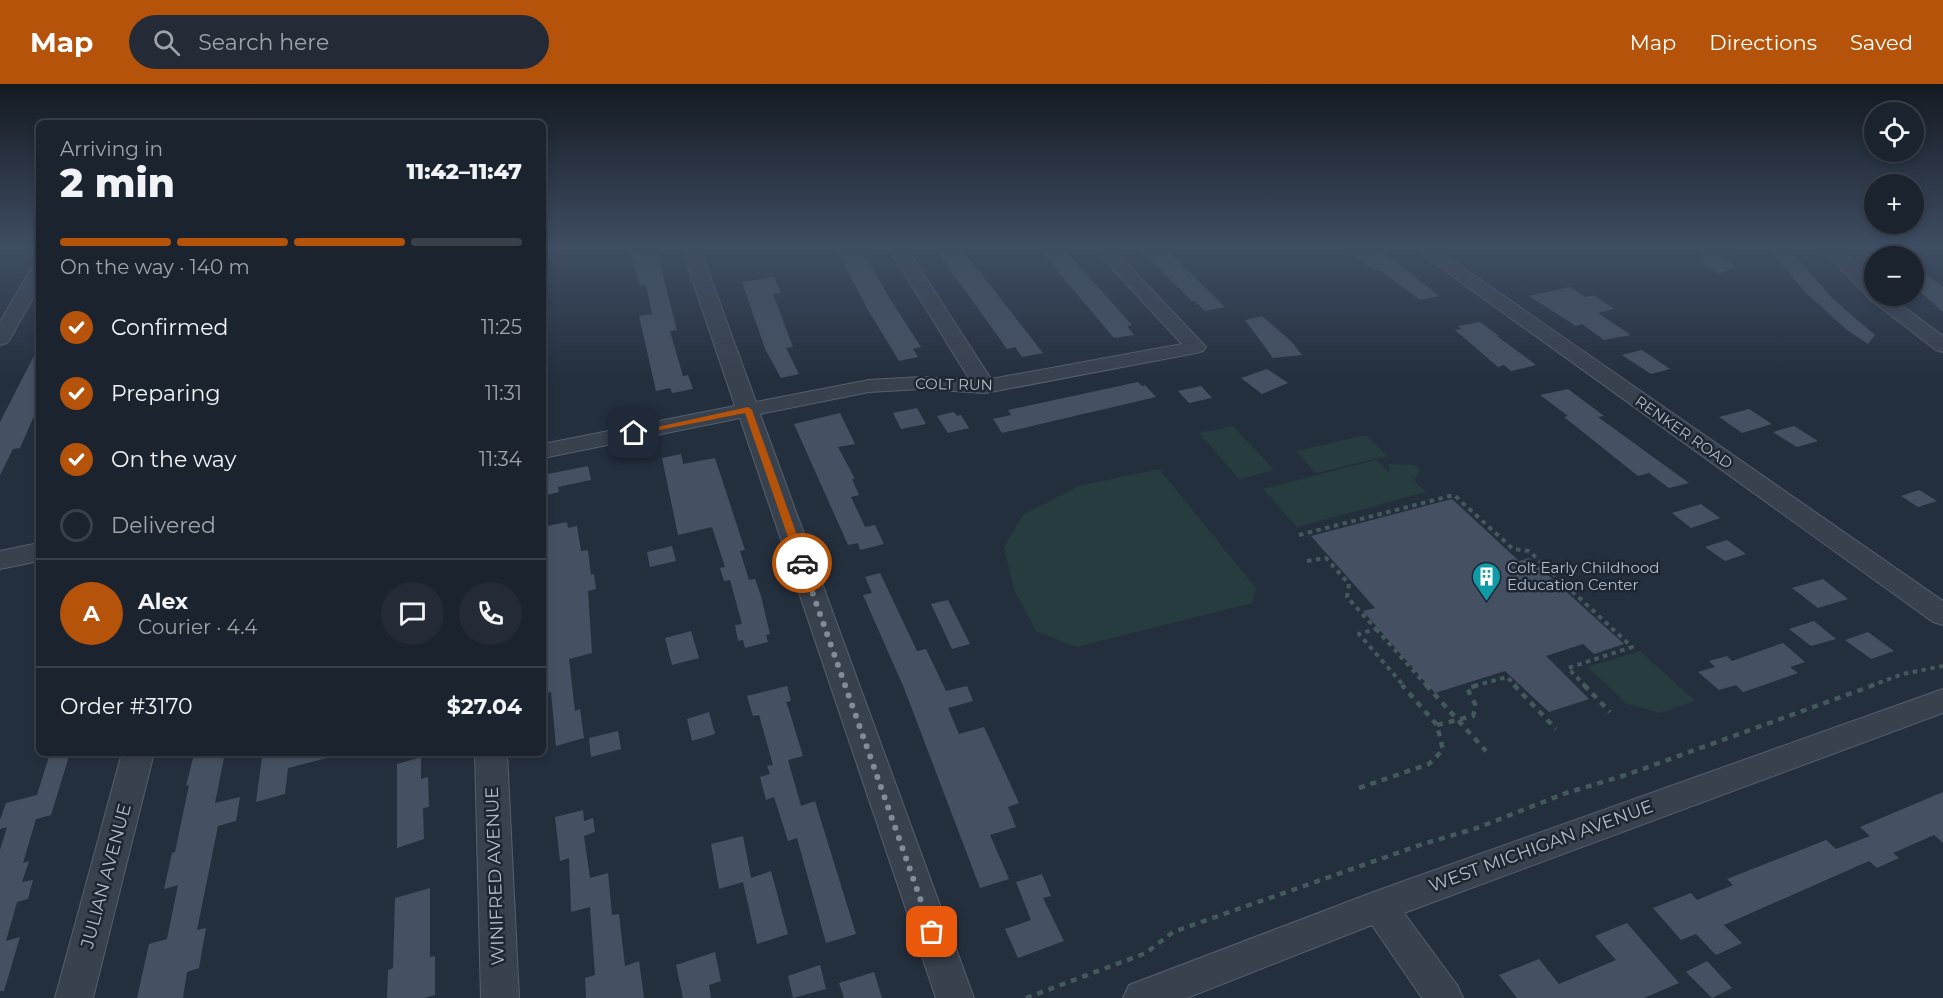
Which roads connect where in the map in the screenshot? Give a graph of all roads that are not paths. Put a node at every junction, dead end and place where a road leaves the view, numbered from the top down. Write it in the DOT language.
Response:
graph roads {
  1 [pos="27,292"];
  2 [pos="706,292"];
  3 [pos="925,292"];
  4 [pos="1143,292"];
  5 [pos="1484,292"];
  6 [pos="1891,306"];
  7 [pos="0,339"];
  8 [pos="1943,346"];
  9 [pos="985,387"];
  10 [pos="748,410"];
  11 [pos="546,450"];
  12 [pos="36,553"];
  13 [pos="0,560"];
  14 [pos="1943,615"];
  15 [pos="1943,701"];
  16 [pos="137,756"];
  17 [pos="491,756"];
  18 [pos="1379,906"];
  19 [pos="74,998"];
  20 [pos="500,998"];
  21 [pos="955,998"];
  22 [pos="1142,998"];
  23 [pos="1444,998"];
  1 -- 7 [label="street"];
  2 -- 10 [label="street"];
  3 -- 9 [label="street"];
  4 -- 9 [label="street, COLT RUN"];
  5 -- 14 [label="street, RENKER ROAD"];
  6 -- 8 [label="street"];
  9 -- 10 [label="street, COLT RUN"];
  10 -- 11 [label="street, COLT RUN"];
  10 -- 21 [label="street"];
  12 -- 13 [label="street"];
  15 -- 18 [label="street, WEST MICHIGAN AVENUE"];
  16 -- 19 [label="street, JULIAN AVENUE"];
  17 -- 20 [label="street, WINIFRED AVENUE"];
  18 -- 22 [label="street, WEST MICHIGAN AVENUE"];
  18 -- 23 [label="street"];
}
